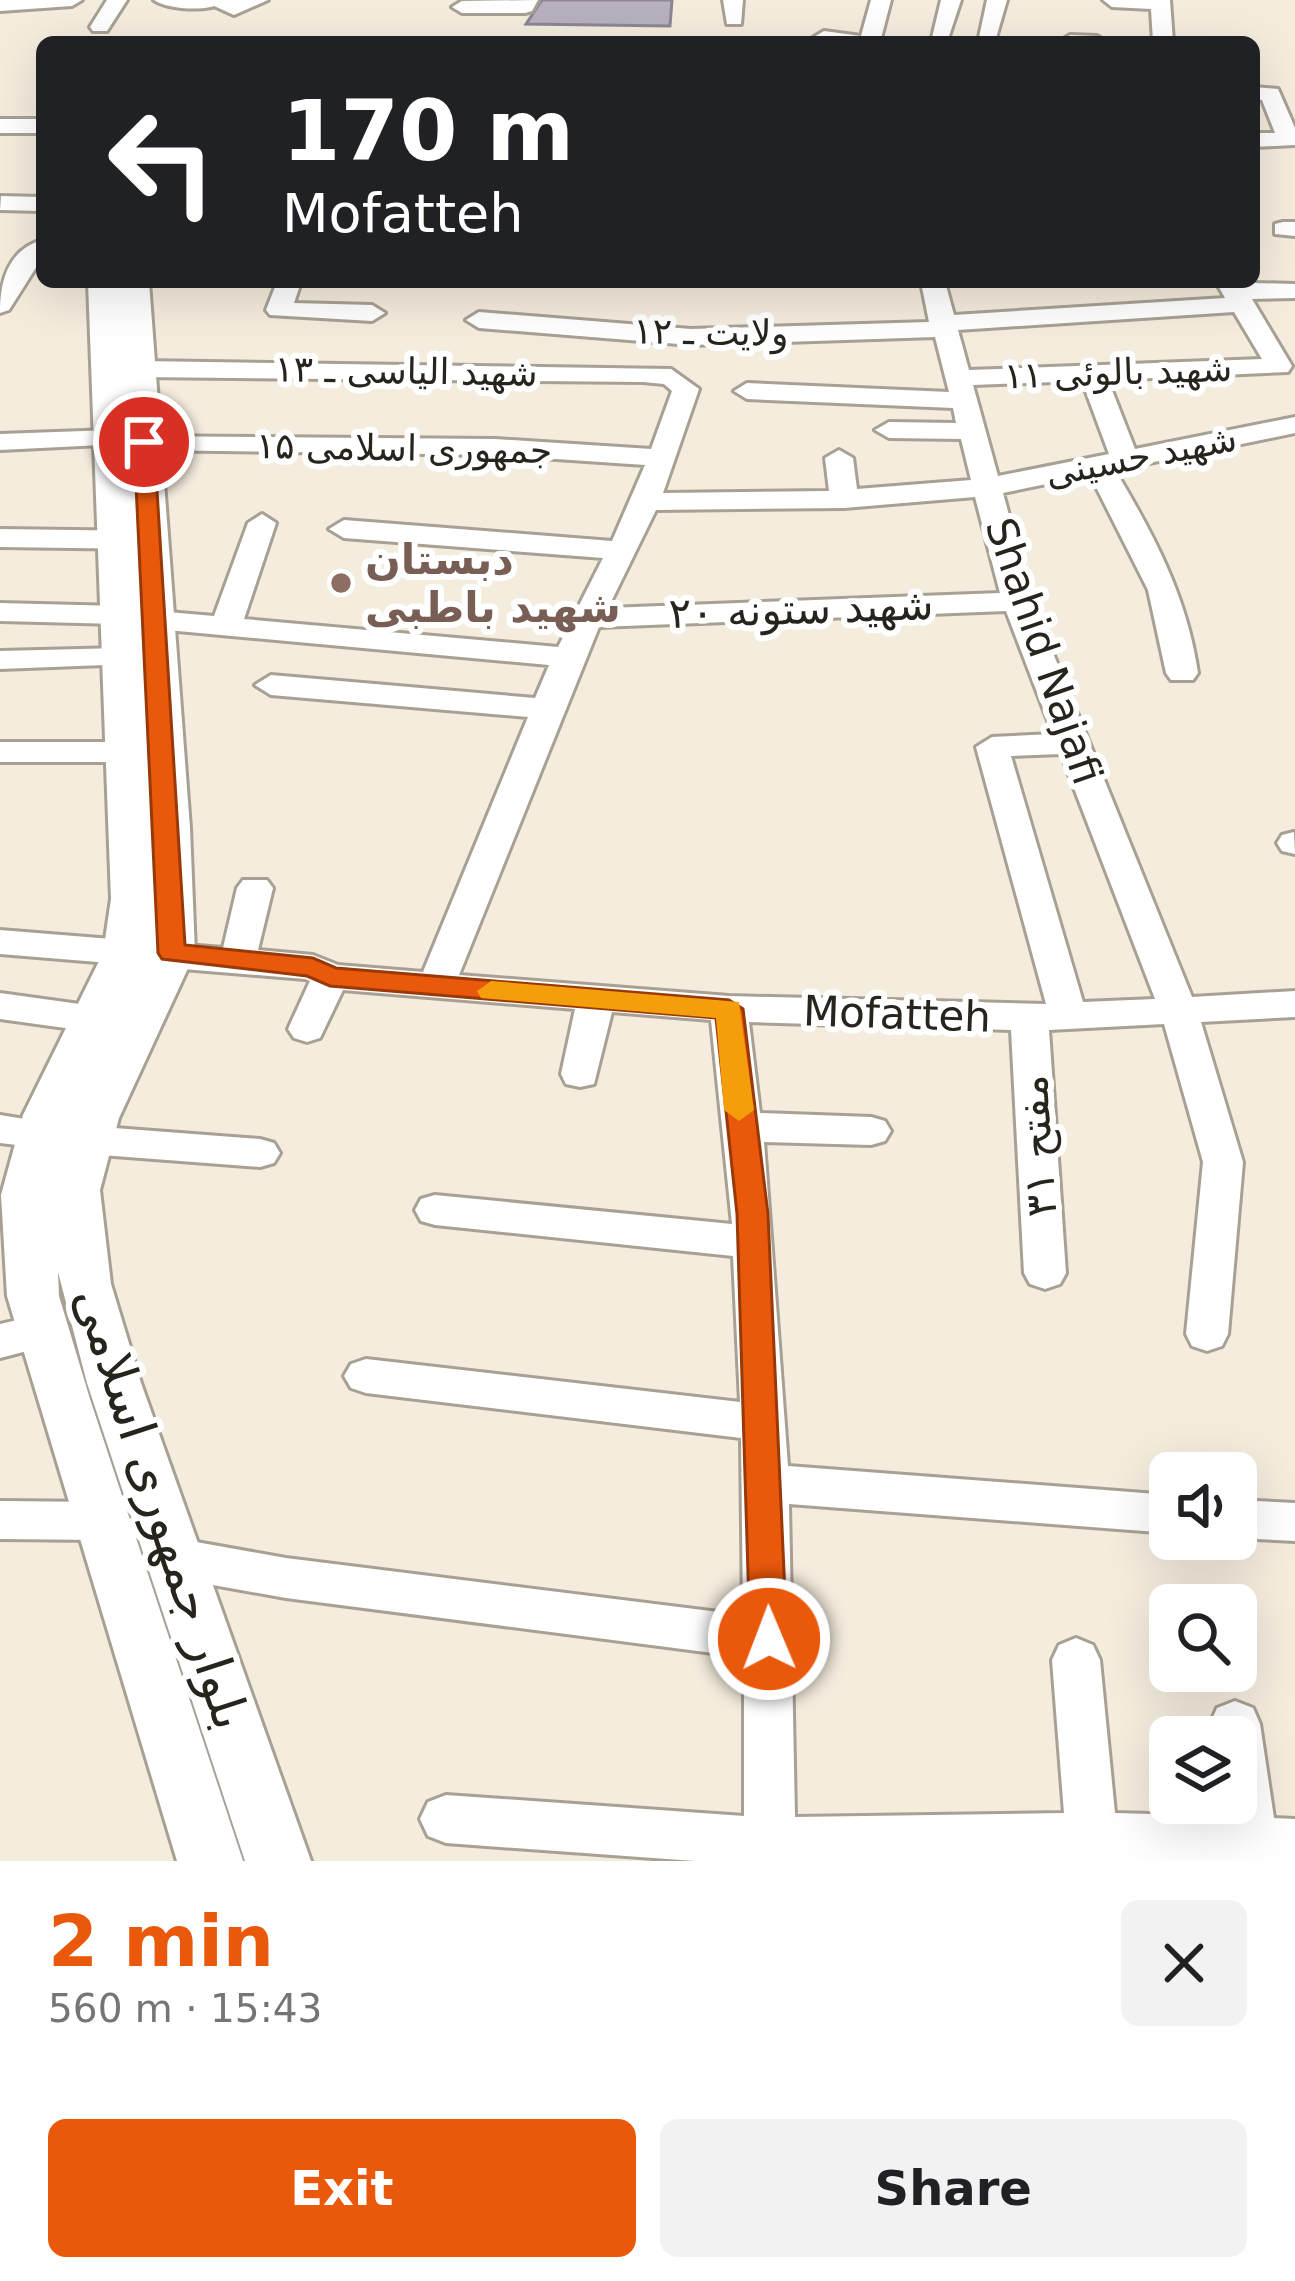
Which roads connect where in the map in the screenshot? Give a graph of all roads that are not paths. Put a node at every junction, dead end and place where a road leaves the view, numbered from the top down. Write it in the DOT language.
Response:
graph roads {
  1 [pos="72,0"];
  2 [pos="117,0"];
  3 [pos="164,0"];
  4 [pos="881,0"];
  5 [pos="951,0"];
  6 [pos="997,0"];
  7 [pos="43,1"];
  8 [pos="1112,1"];
  9 [pos="1160,2"];
  10 [pos="526,4"];
  11 [pos="0,5"];
  12 [pos="461,10"];
  13 [pos="228,12"];
  14 [pos="100,27"];
  15 [pos="868,36"];
  16 [pos="940,36"];
  17 [pos="987,36"];
  18 [pos="1163,36"];
  19 [pos="1260,93"];
  20 [pos="0,126"];
  21 [pos="1290,128"];
  22 [pos="36,133"];
  23 [pos="1260,140"];
  24 [pos="1,203"];
  25 [pos="36,204"];
  26 [pos="20,271"];
  27 [pos="119,288"];
  28 [pos="119,288"];
  29 [pos="287,288"];
  30 [pos="934,288"];
  31 [pos="1295,291"];
  32 [pos="1235,293"];
  33 [pos="0,305"];
  34 [pos="372,313"];
  35 [pos="479,320"];
  36 [pos="942,326"];
  37 [pos="566,327"];
  38 [pos="1287,364"];
  39 [pos="141,369"];
  40 [pos="565,373"];
  41 [pos="1093,374"];
  42 [pos="746,391"];
  43 [pos="1295,397"];
  44 [pos="966,404"];
  45 [pos="1295,425"];
  46 [pos="890,430"];
  47 [pos="128,440"];
  48 [pos="0,442"];
  49 [pos="663,458"];
  50 [pos="839,458"];
  51 [pos="1112,462"];
  52 [pos="988,487"];
  53 [pos="844,499"];
  54 [pos="646,502"];
  55 [pos="262,523"];
  56 [pos="344,530"];
  57 [pos="12,538"];
  58 [pos="133,541"];
  59 [pos="618,550"];
  60 [pos="1017,601"];
  61 [pos="11,612"];
  62 [pos="137,618"];
  63 [pos="586,618"];
  64 [pos="226,626"];
  65 [pos="120,657"];
  66 [pos="568,657"];
  67 [pos="9,660"];
  68 [pos="1182,673"];
  69 [pos="272,685"];
  70 [pos="548,709"];
  71 [pos="1075,743"];
  72 [pos="0,752"];
  73 [pos="124,752"];
  74 [pos="255,888"];
  75 [pos="0,943"];
  76 [pos="154,959"];
  77 [pos="238,959"];
  78 [pos="330,976"];
  79 [pos="436,986"];
  80 [pos="596,999"];
  81 [pos="1295,1004"];
  82 [pos="0,1006"];
  83 [pos="729,1009"];
  84 [pos="1179,1012"];
  85 [pos="1049,1017"];
  86 [pos="94,1019"];
  87 [pos="307,1028"];
  88 [pos="580,1074"];
  89 [pos="740,1126"];
  90 [pos="871,1131"];
  91 [pos="43,1134"];
  92 [pos="260,1153"];
  93 [pos="435,1210"];
  94 [pos="754,1242"];
  95 [pos="1045,1273"];
  96 [pos="1207,1334"];
  97 [pos="21,1336"];
  98 [pos="366,1376"];
  99 [pos="761,1422"];
  100 [pos="134,1442"];
  101 [pos="81,1458"];
  102 [pos="766,1483"];
  103 [pos="1149,1512"];
  104 [pos="0,1520"];
  105 [pos="1257,1520"];
  106 [pos="101,1521"];
  107 [pos="1295,1522"];
  108 [pos="174,1558"];
  109 [pos="769,1639"];
  110 [pos="1076,1660"];
  111 [pos="1257,1807"];
  112 [pos="446,1819"];
  113 [pos="1092,1837"];
  114 [pos="1268,1849"];
  115 [pos="770,1852"];
  116 [pos="210,1861"];
  117 [pos="278,1861"];
  1 -- 7 [label="street"];
  2 -- 14 [label="street"];
  3 -- 13 [label="street"];
  4 -- 15 [label="street"];
  5 -- 16 [label="street"];
  6 -- 17 [label="street"];
  7 -- 11 [label="street"];
  8 -- 9 [label="street"];
  9 -- 18 [label="street"];
  10 -- 12 [label="street"];
  19 -- 21 [label="street"];
  20 -- 22 [label="street"];
  21 -- 23 [label="street"];
  24 -- 25 [label="street"];
  26 -- 33 [label="street"];
  27 -- 39 [label="main road"];
  28 -- 47 [label="main road"];
  29 -- 34 [label="street"];
  30 -- 36 [label="street, Shahid Najafi"];
  31 -- 32 [label="street, ولایت ـ ۱۲"];
  32 -- 36 [label="street, ولایت ـ ۱۲"];
  32 -- 38 [label="street"];
  35 -- 37 [label="street, ولایت ـ ۱۲"];
  36 -- 37 [label="street, ولایت ـ ۱۲"];
  36 -- 44 [label="street, Shahid Najafi"];
  37 -- 40 [label="street"];
  38 -- 41 [label="street, شهید بالوئی ۱۱"];
  38 -- 43 [label="street"];
  39 -- 40 [label="street, شهید الیاسی ـ ۱۳"];
  39 -- 47 [label="main road"];
  40 -- 49 [label="street, شهید الیاسی ـ ۱۳"];
  41 -- 44 [label="street, شهید بالوئی ۱۱"];
  41 -- 51 [label="street"];
  42 -- 44 [label="street"];
  44 -- 46 [label="street"];
  44 -- 52 [label="street, Shahid Najafi"];
  45 -- 51 [label="street, شهید حسینی"];
  47 -- 48 [label="street, جمهوری اسلامی ۱۵"];
  47 -- 49 [label="street, جمهوری اسلامی ۱۵"];
  47 -- 58 [label="main road"];
  49 -- 54 [label="street"];
  50 -- 53 [label="street"];
  51 -- 52 [label="street, شهید حسینی"];
  51 -- 68 [label="street"];
  52 -- 53 [label="street, شهید حسینی"];
  52 -- 60 [label="street, Shahid Najafi"];
  53 -- 54 [label="street, شهید حسینی"];
  54 -- 59 [label="street"];
  55 -- 64 [label="street"];
  56 -- 59 [label="street"];
  57 -- 58 [label="street"];
  58 -- 62 [label="main road"];
  59 -- 63 [label="street"];
  60 -- 63 [label="street, شهید ستونه ۲۰"];
  60 -- 71 [label="street, Shahid Najafi"];
  61 -- 62 [label="street"];
  62 -- 64 [label="street"];
  62 -- 65 [label="main road"];
  62 -- 76 [label="main road"];
  63 -- 66 [label="street"];
  64 -- 66 [label="street"];
  65 -- 67 [label="street"];
  65 -- 73 [label="main road"];
  66 -- 70 [label="street"];
  69 -- 70 [label="street"];
  70 -- 79 [label="street"];
  71 -- 84 [label="street, Shahid Najafi"];
  71 -- 85 [label="street, مفتح ۳۱"];
  72 -- 73 [label="street"];
  73 -- 76 [label="main road"];
  74 -- 77 [label="street"];
  75 -- 76 [label="street, Mofatteh"];
  76 -- 77 [label="street, Mofatteh"];
  76 -- 78 [label="street"];
  76 -- 86 [label="main road, بلوار جمهوری اسلامی"];
  76 -- 91 [label="main road, بلوار جمهوری اسلامی"];
  77 -- 78 [label="street, Mofatteh"];
  78 -- 79 [label="street, Mofatteh"];
  78 -- 87 [label="street"];
  79 -- 80 [label="street, Mofatteh"];
  80 -- 83 [label="street, Mofatteh"];
  80 -- 88 [label="street"];
  81 -- 84 [label="street, Mofatteh"];
  82 -- 86 [label="street"];
  83 -- 85 [label="street, Mofatteh"];
  83 -- 89 [label="street"];
  84 -- 85 [label="street, Mofatteh"];
  84 -- 96 [label="street, Shahid Najafi"];
  85 -- 95 [label="street, مفتح ۳۱"];
  86 -- 91 [label="main road, بلوار جمهوری اسلامی"];
  89 -- 90 [label="street"];
  89 -- 94 [label="street"];
  91 -- 92 [label="street"];
  91 -- 97 [label="main road, بلوار جمهوری اسلامی"];
  91 -- 100 [label="main road, بلوار جمهوری اسلامی"];
  93 -- 94 [label="street"];
  94 -- 99 [label="street"];
  97 -- 101 [label="main road, بلوار جمهوری اسلامی"];
  98 -- 99 [label="street"];
  99 -- 102 [label="street"];
  100 -- 101 [label="main road"];
  100 -- 108 [label="main road, بلوار جمهوری اسلامی"];
  101 -- 106 [label="main road, بلوار جمهوری اسلامی"];
  102 -- 103 [label="street"];
  102 -- 109 [label="street"];
  104 -- 106 [label="street"];
  105 -- 107 [label="street"];
  106 -- 116 [label="main road, بلوار جمهوری اسلامی"];
  108 -- 109 [label="street"];
  108 -- 117 [label="main road, بلوار جمهوری اسلامی"];
  109 -- 115 [label="street"];
  110 -- 113 [label="street"];
  111 -- 114 [label="street"];
  112 -- 115 [label="street"];
  113 -- 114 [label="street"];
  113 -- 115 [label="street"];
}
